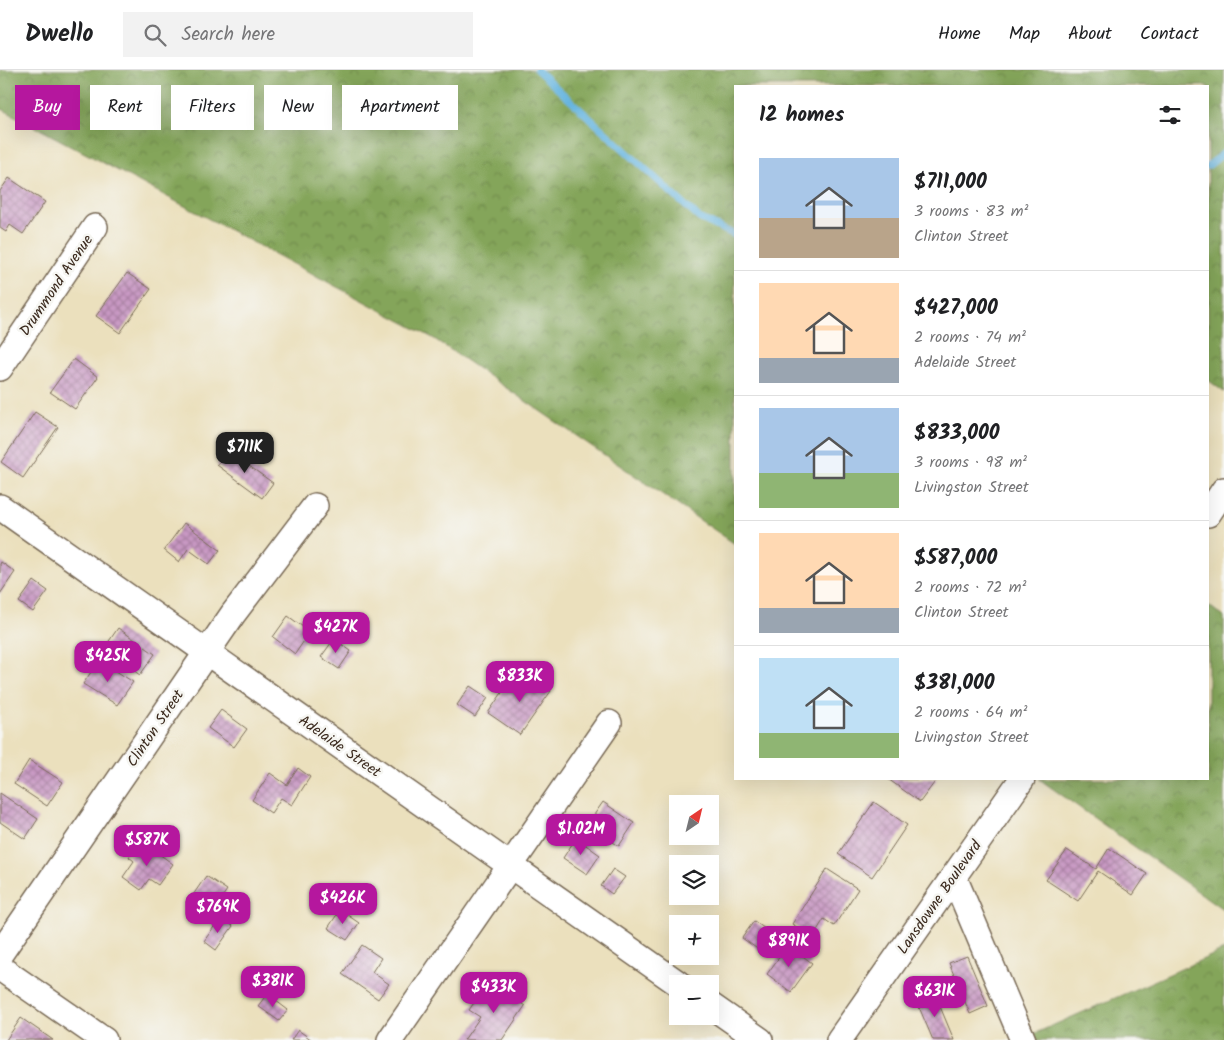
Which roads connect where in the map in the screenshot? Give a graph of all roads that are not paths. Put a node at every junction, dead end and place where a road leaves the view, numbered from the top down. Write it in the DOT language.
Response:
graph roads {
  1 [pos="95,227"];
  2 [pos="0,368"];
  3 [pos="1224,490"];
  4 [pos="315,506"];
  5 [pos="0,507"];
  6 [pos="1209,512"];
  7 [pos="206,652"];
  8 [pos="609,723"];
  9 [pos="1021,780"];
  10 [pos="511,866"];
  11 [pos="954,877"];
  12 [pos="0,954"];
  13 [pos="0,968"];
  14 [pos="669,976"];
  15 [pos="719,1011"];
  16 [pos="104,1040"];
  17 [pos="390,1040"];
  18 [pos="760,1040"];
  19 [pos="839,1040"];
  20 [pos="1023,1040"];
  1 -- 2 [label="street, Drummond Avenue"];
  3 -- 6 [label="street"];
  4 -- 7 [label="street, Clinton Street"];
  5 -- 7 [label="street, Adelaide Street"];
  7 -- 10 [label="street, Adelaide Street"];
  7 -- 12 [label="street, Clinton Street"];
  8 -- 10 [label="street"];
  9 -- 11 [label="street, Lansdowne Boulevard"];
  10 -- 14 [label="street, Adelaide Street"];
  10 -- 17 [label="street"];
  11 -- 19 [label="street, Lansdowne Boulevard"];
  11 -- 20 [label="street"];
  13 -- 16 [label="street"];
  15 -- 18 [label="street"];
}
